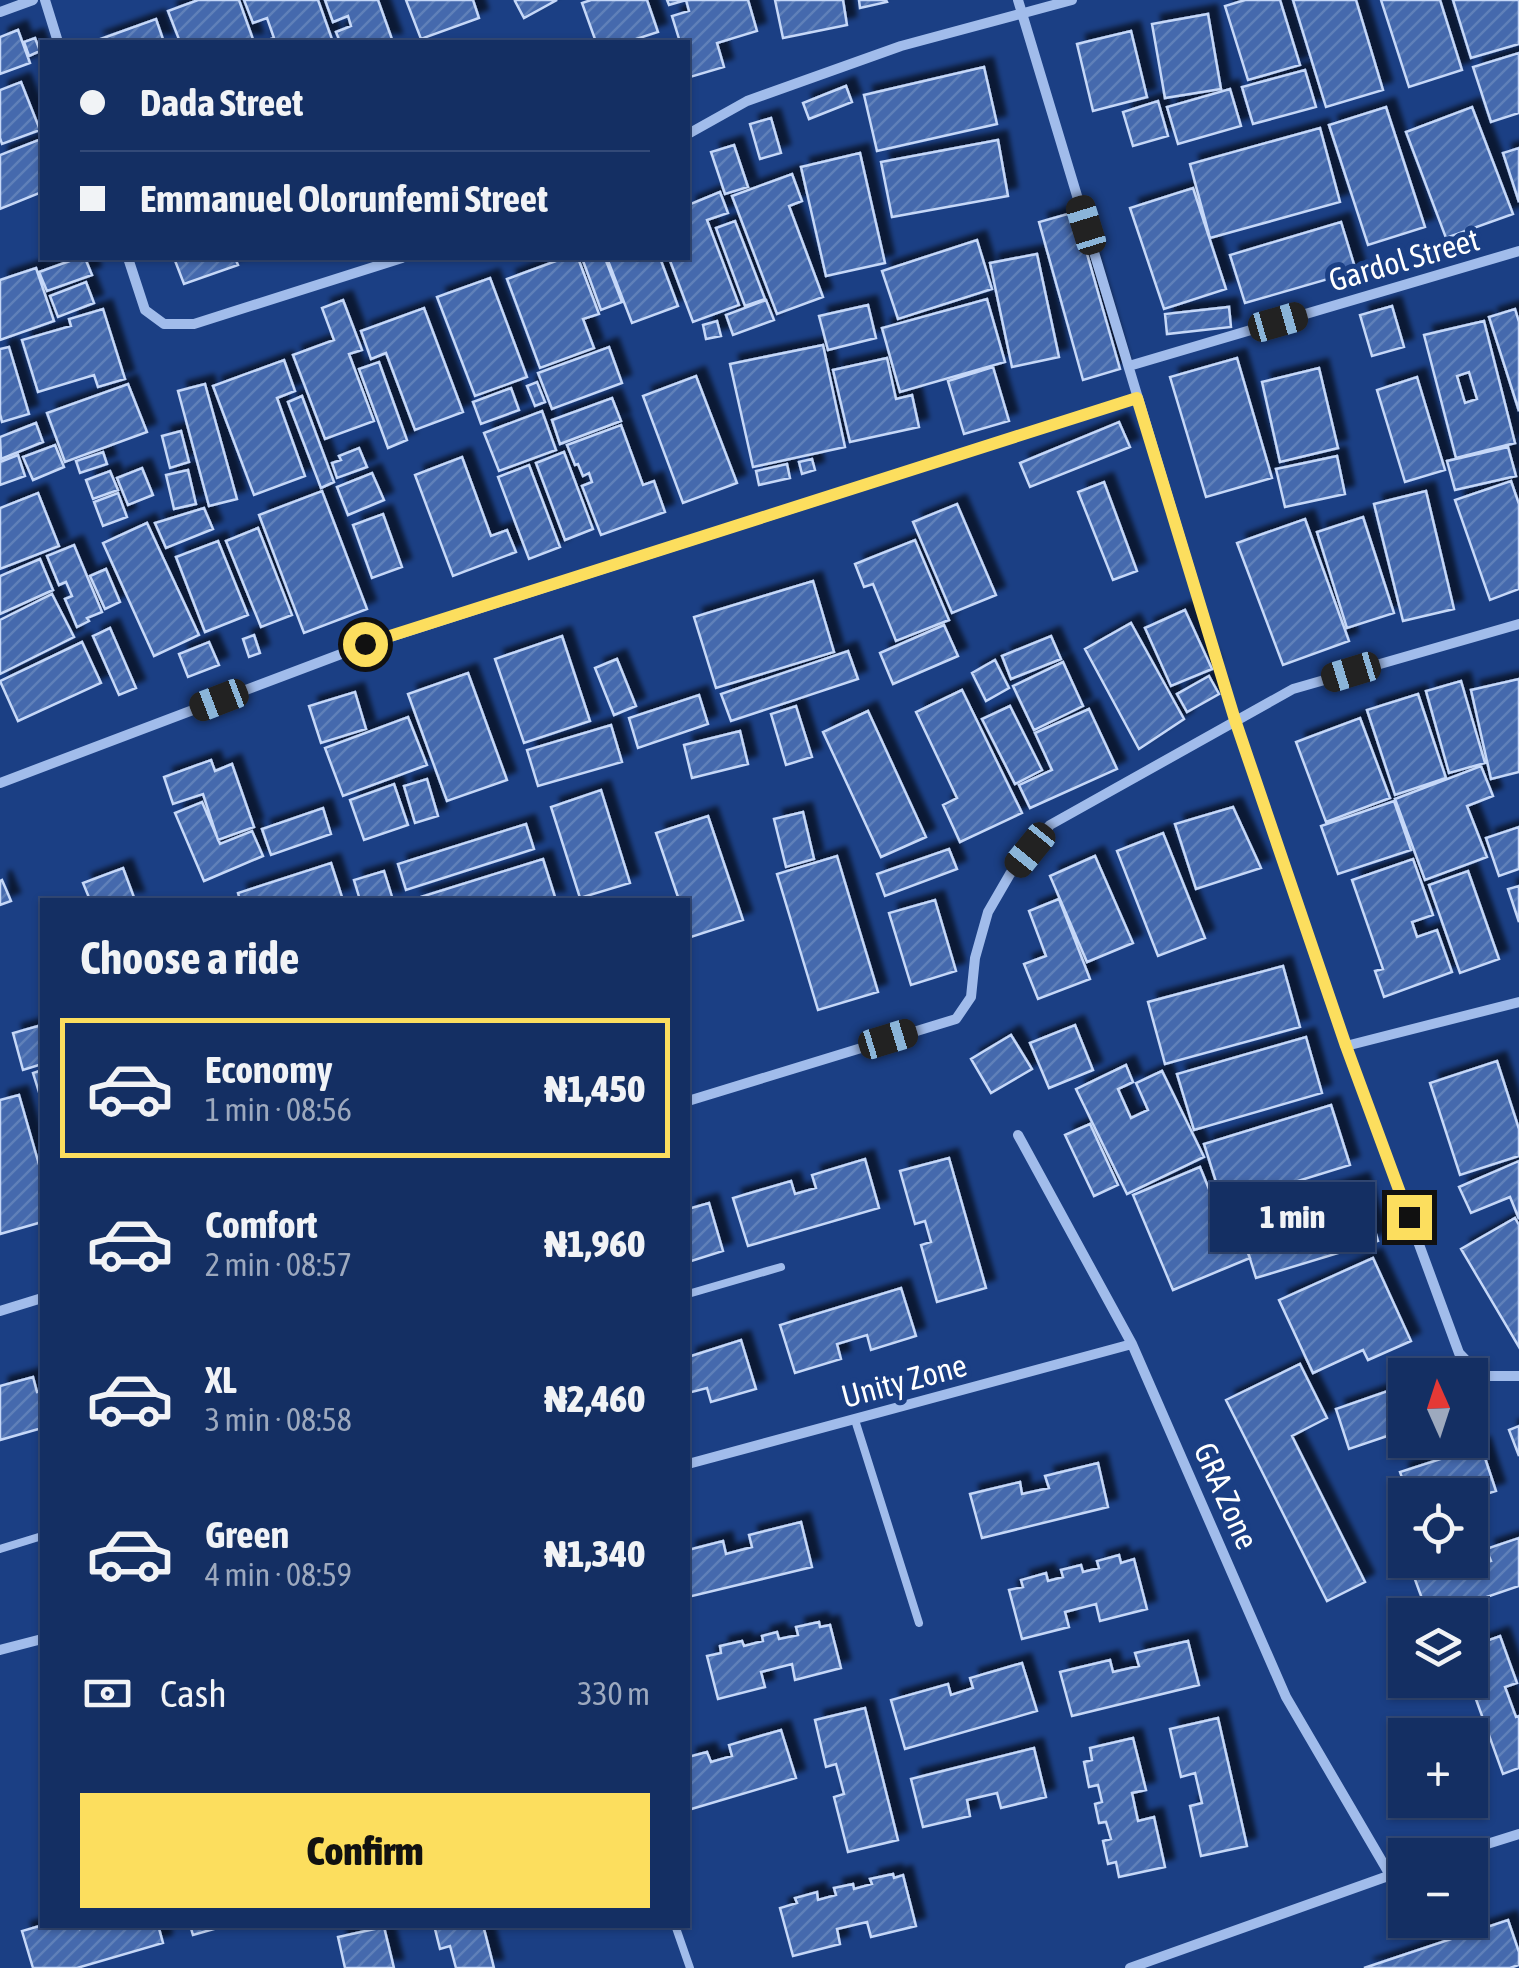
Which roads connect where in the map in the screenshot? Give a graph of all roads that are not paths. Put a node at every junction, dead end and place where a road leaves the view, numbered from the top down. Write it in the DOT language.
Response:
graph roads {
  1 [pos="33,0"];
  2 [pos="45,0"];
  3 [pos="1018,0"];
  4 [pos="1072,0"];
  5 [pos="0,12"];
  6 [pos="1022,13"];
  7 [pos="57,40"];
  8 [pos="690,133"];
  9 [pos="1519,251"];
  10 [pos="129,260"];
  11 [pos="396,260"];
  12 [pos="1130,366"];
  13 [pos="1137,398"];
  14 [pos="1519,624"];
  15 [pos="1235,720"];
  16 [pos="0,783"];
  17 [pos="1519,1002"];
  18 [pos="1346,1046"];
  19 [pos="690,1100"];
  20 [pos="1018,1135"];
  21 [pos="781,1267"];
  22 [pos="690,1293"];
  23 [pos="40,1299"];
  24 [pos="0,1311"];
  25 [pos="1132,1344"];
  26 [pos="1519,1376"];
  27 [pos="855,1420"];
  28 [pos="690,1463"];
  29 [pos="40,1537"];
  30 [pos="0,1548"];
  31 [pos="919,1623"];
  32 [pos="40,1640"];
  33 [pos="0,1650"];
  34 [pos="1519,1834"];
  35 [pos="1488,1844"];
  36 [pos="1388,1872"];
  37 [pos="1388,1876"];
  38 [pos="676,1928"];
  39 [pos="690,1968"];
  40 [pos="1130,1968"];
  1 -- 5 [label="street"];
  2 -- 7 [label="street"];
  3 -- 6 [label="street"];
  4 -- 6 [label="street"];
  6 -- 8 [label="street"];
  6 -- 12 [label="street"];
  9 -- 12 [label="street, Gardol Street"];
  10 -- 11 [label="street"];
  12 -- 13 [label="street"];
  13 -- 15 [label="street"];
  13 -- 16 [label="street"];
  14 -- 15 [label="street"];
  15 -- 18 [label="street"];
  15 -- 19 [label="street"];
  17 -- 18 [label="street"];
  18 -- 26 [label="street"];
  20 -- 25 [label="street, GRA Zone"];
  21 -- 22 [label="lane"];
  23 -- 24 [label="street"];
  25 -- 27 [label="street, Unity Zone"];
  25 -- 36 [label="street, GRA Zone"];
  27 -- 28 [label="street, Unity Zone"];
  27 -- 31 [label="lane"];
  29 -- 30 [label="lane"];
  32 -- 33 [label="street"];
  34 -- 35 [label="street"];
  37 -- 40 [label="street"];
  38 -- 39 [label="lane"];
}
